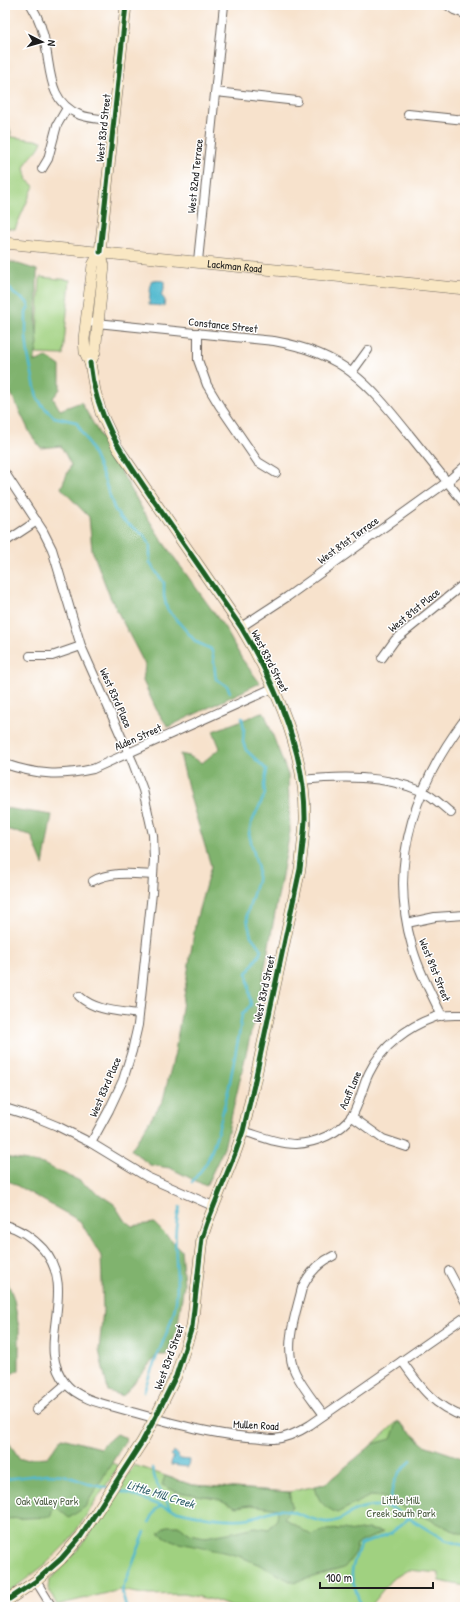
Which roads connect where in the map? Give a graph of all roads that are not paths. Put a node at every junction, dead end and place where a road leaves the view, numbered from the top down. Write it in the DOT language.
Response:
graph roads {
  1 [pos="31,5"];
  2 [pos="126,5"];
  3 [pos="224,5"];
  4 [pos="447,5"];
  5 [pos="465,14"];
  6 [pos="216,92"];
  7 [pos="297,101"];
  8 [pos="67,108"];
  9 [pos="408,114"];
  10 [pos="113,120"];
  11 [pos="465,120"];
  12 [pos="42,169"];
  13 [pos="5,243"];
  14 [pos="100,252"];
  15 [pos="198,261"];
  16 [pos="465,289"];
  17 [pos="86,322"];
  18 [pos="98,323"];
  19 [pos="198,333"];
  20 [pos="368,350"];
  21 [pos="90,363"];
  22 [pos="352,372"];
  23 [pos="465,466"];
  24 [pos="5,473"];
  25 [pos="276,473"];
  26 [pos="447,482"];
  27 [pos="465,504"];
  28 [pos="37,521"];
  29 [pos="5,542"];
  30 [pos="465,583"];
  31 [pos="241,627"];
  32 [pos="81,646"];
  33 [pos="30,656"];
  34 [pos="382,658"];
  35 [pos="273,688"];
  36 [pos="465,719"];
  37 [pos="128,753"];
  38 [pos="5,764"];
  39 [pos="302,780"];
  40 [pos="422,791"];
  41 [pos="451,813"];
  42 [pos="153,875"];
  43 [pos="93,881"];
  44 [pos="465,915"];
  45 [pos="407,923"];
  46 [pos="79,996"];
  47 [pos="139,1014"];
  48 [pos="465,1015"];
  49 [pos="442,1016"];
  50 [pos="5,1108"];
  51 [pos="351,1116"];
  52 [pos="243,1131"];
  53 [pos="91,1143"];
  54 [pos="407,1147"];
  55 [pos="214,1206"];
  56 [pos="5,1225"];
  57 [pos="333,1256"];
  58 [pos="449,1271"];
  59 [pos="465,1301"];
  60 [pos="465,1317"];
  61 [pos="402,1362"];
  62 [pos="66,1384"];
  63 [pos="36,1410"];
  64 [pos="324,1415"];
  65 [pos="465,1417"];
  66 [pos="155,1418"];
  67 [pos="36,1581"];
  68 [pos="5,1602"];
  69 [pos="52,1607"];
  1 -- 8 [label="street"];
  2 -- 10 [label="street, West 83rd Street"];
  3 -- 6 [label="street, West 82nd Terrace"];
  4 -- 5 [label="street"];
  6 -- 7 [label="street"];
  6 -- 15 [label="street, West 82nd Terrace"];
  8 -- 10 [label="street"];
  8 -- 12 [label="street"];
  9 -- 11 [label="street"];
  10 -- 14 [label="street, West 83rd Street"];
  13 -- 14 [label="street, Lackman Road"];
  14 -- 15 [label="street, Lackman Road"];
  14 -- 17 [label="street, West 83rd Street"];
  14 -- 18 [label="street, West 83rd Street"];
  15 -- 16 [label="street, Lackman Road"];
  17 -- 18 [label="street, Constance Street"];
  17 -- 21 [label="street, West 83rd Street"];
  18 -- 19 [label="street, Constance Street"];
  18 -- 21 [label="street, West 83rd Street"];
  19 -- 22 [label="street, Constance Street"];
  19 -- 25 [label="street"];
  20 -- 22 [label="street"];
  21 -- 31 [label="street, West 83rd Street"];
  22 -- 26 [label="street, Constance Street"];
  23 -- 26 [label="street, West 81st Terrace"];
  24 -- 28 [label="street, West 83rd Place"];
  26 -- 27 [label="street, Constance Street"];
  26 -- 31 [label="street, West 81st Terrace"];
  28 -- 29 [label="street"];
  28 -- 32 [label="street, West 83rd Place"];
  30 -- 34 [label="street, West 81st Place"];
  31 -- 35 [label="street, West 83rd Street"];
  32 -- 33 [label="street"];
  32 -- 37 [label="street, West 83rd Place"];
  35 -- 37 [label="street, Alden Street"];
  35 -- 39 [label="street, West 83rd Street"];
  36 -- 40 [label="street, West 81st Street"];
  37 -- 38 [label="street, Alden Street"];
  37 -- 42 [label="street, West 83rd Place"];
  39 -- 40 [label="street"];
  39 -- 52 [label="street, West 83rd Street"];
  40 -- 41 [label="street"];
  40 -- 45 [label="street, West 81st Street"];
  42 -- 43 [label="street"];
  42 -- 47 [label="street, West 83rd Place"];
  44 -- 45 [label="street"];
  45 -- 49 [label="street, West 81st Street"];
  46 -- 47 [label="street"];
  47 -- 53 [label="street, West 83rd Place"];
  48 -- 49 [label="street, Acuff Lane"];
  49 -- 51 [label="street, Acuff Lane"];
  50 -- 53 [label="street"];
  51 -- 52 [label="street, Acuff Lane"];
  51 -- 54 [label="street"];
  52 -- 55 [label="street, West 83rd Street"];
  53 -- 55 [label="street"];
  55 -- 66 [label="street, West 83rd Street"];
  56 -- 62 [label="street, Mullen Road"];
  57 -- 64 [label="street"];
  58 -- 59 [label="street"];
  60 -- 61 [label="street, Mullen Road"];
  61 -- 64 [label="street, Mullen Road"];
  61 -- 65 [label="street"];
  62 -- 63 [label="street"];
  62 -- 66 [label="street, Mullen Road"];
  64 -- 66 [label="street, Mullen Road"];
  66 -- 67 [label="street, West 83rd Street"];
  67 -- 68 [label="street, West 83rd Street"];
  67 -- 69 [label="street"];
}
